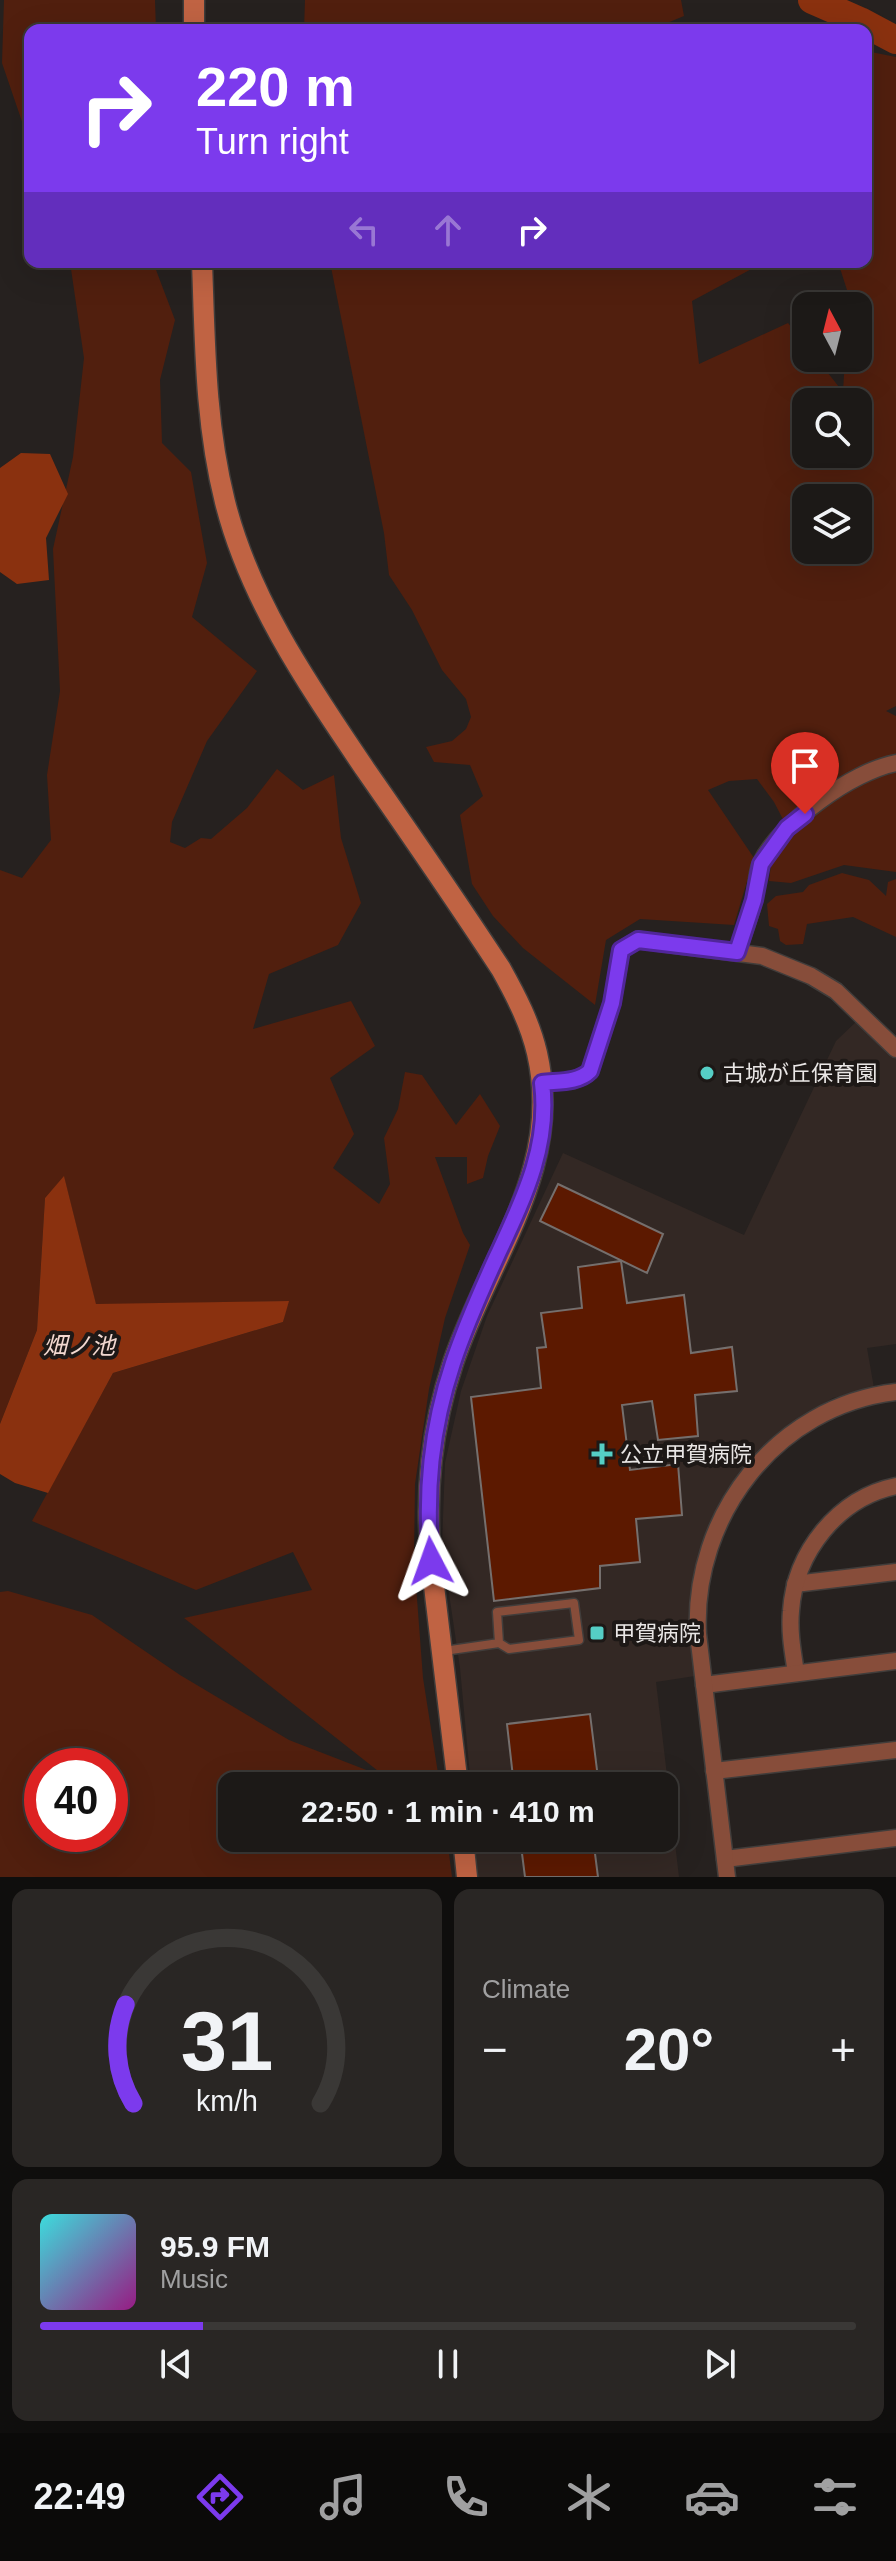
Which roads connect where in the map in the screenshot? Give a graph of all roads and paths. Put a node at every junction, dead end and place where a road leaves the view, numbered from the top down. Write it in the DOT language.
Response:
graph roads {
  1 [pos="194,0"];
  2 [pos="194,24"];
  3 [pos="202,268"];
  4 [pos="896,763"];
  5 [pos="737,952"];
  6 [pos="896,1049"];
  7 [pos="542,1083"];
  8 [pos="896,1392"];
  9 [pos="896,1486"];
  10 [pos="896,1572"];
  11 [pos="795,1584"];
  12 [pos="499,1643"];
  13 [pos="443,1651"];
  14 [pos="896,1661"];
  15 [pos="796,1673"];
  16 [pos="704,1685"];
  17 [pos="896,1750"];
  18 [pos="714,1771"];
  19 [pos="456,1772"];
  20 [pos="896,1838"];
  21 [pos="464,1852"];
  22 [pos="725,1859"];
  23 [pos="467,1877"];
  24 [pos="727,1877"];
  1 -- 2 [label="street"];
  3 -- 7 [label="street"];
  4 -- 5 [label="street"];
  5 -- 6 [label="street"];
  5 -- 7 [label="street"];
  7 -- 13 [label="street"];
  8 -- 16 [label="street"];
  9 -- 11 [label="street"];
  10 -- 11 [label="street"];
  11 -- 15 [label="street"];
  12 -- 12 [label="lane"];
  12 -- 13 [label="lane"];
  13 -- 19 [label="street"];
  14 -- 15 [label="street"];
  15 -- 16 [label="street"];
  16 -- 18 [label="street"];
  17 -- 18 [label="street"];
  18 -- 22 [label="street"];
  20 -- 22 [label="street"];
  21 -- 23 [label="street"];
  22 -- 24 [label="street"];
}
